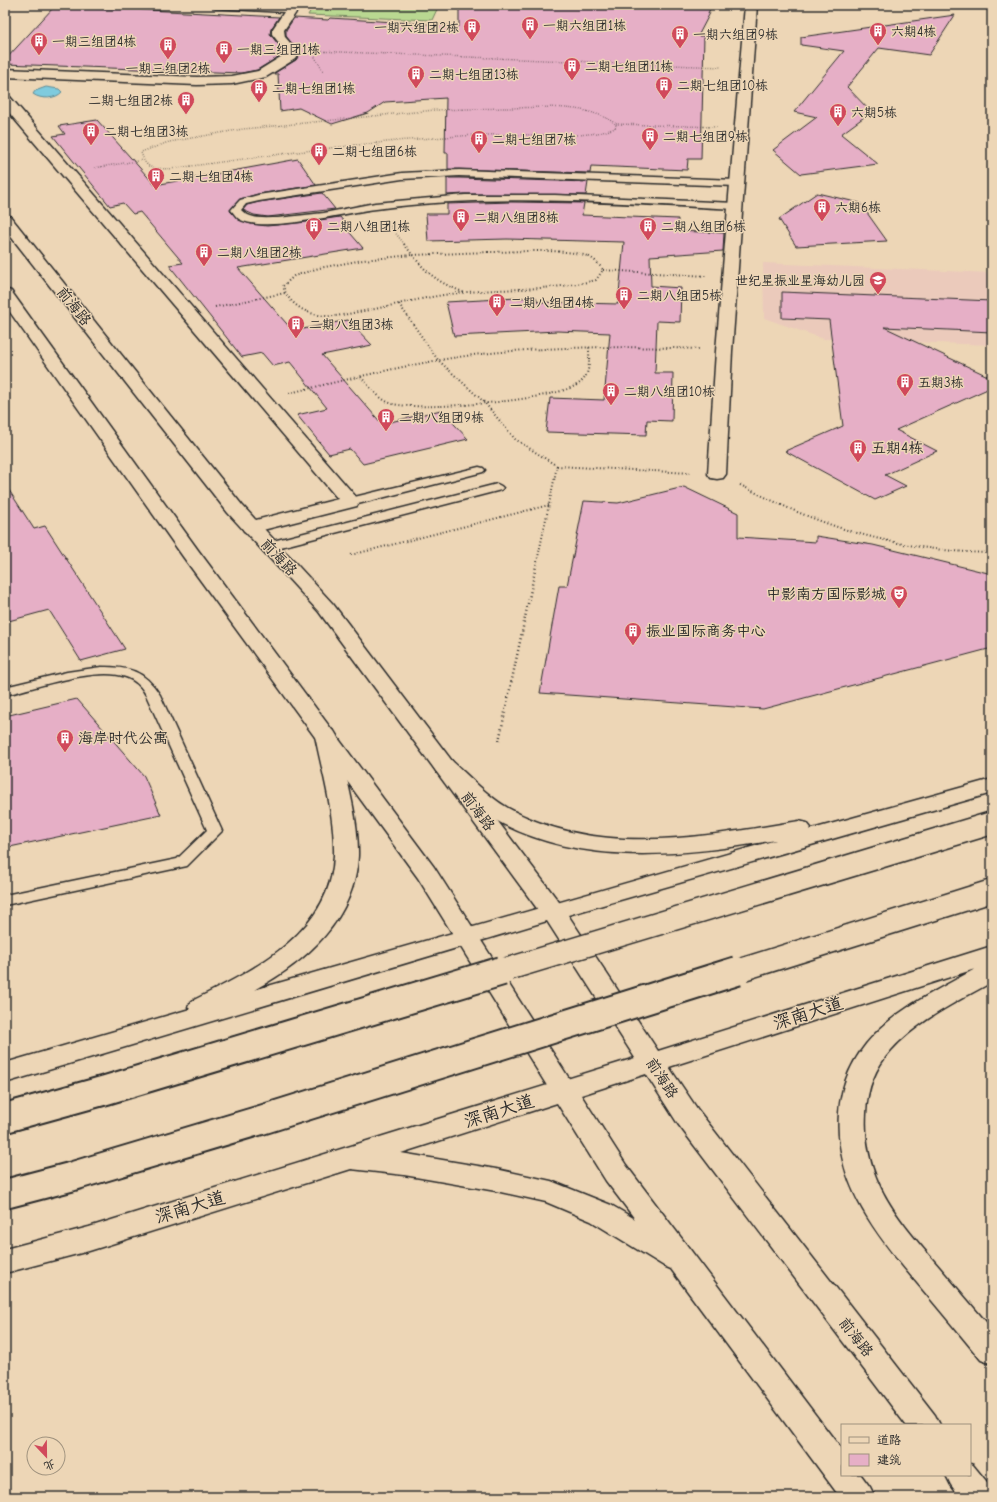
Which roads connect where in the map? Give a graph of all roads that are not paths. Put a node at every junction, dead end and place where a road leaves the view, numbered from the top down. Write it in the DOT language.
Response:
graph roads {
  1 [pos="215,5"];
  2 [pos="751,5"];
  3 [pos="294,7"];
  4 [pos="8,73"];
  5 [pos="5,87"];
  6 [pos="5,100"];
  7 [pos="738,183"];
  8 [pos="735,206"];
  9 [pos="5,219"];
  10 [pos="5,294"];
  11 [pos="479,470"];
  12 [pos="717,474"];
  13 [pos="497,488"];
  14 [pos="350,502"];
  15 [pos="251,527"];
  16 [pos="269,546"];
  17 [pos="5,691"];
  18 [pos="326,736"];
  19 [pos="444,766"];
  20 [pos="992,780"];
  21 [pos="992,786"];
  22 [pos="925,804"];
  23 [pos="992,823"];
  24 [pos="992,891"];
  25 [pos="5,900"];
  26 [pos="553,912"];
  27 [pos="466,938"];
  28 [pos="992,954"];
  29 [pos="992,972"];
  30 [pos="72,1054"];
  31 [pos="652,1062"];
  32 [pos="5,1073"];
  33 [pos="563,1090"];
  34 [pos="5,1118"];
  35 [pos="345,1160"];
  36 [pos="5,1194"];
  37 [pos="5,1261"];
  38 [pos="684,1264"];
  39 [pos="992,1351"];
  40 [pos="923,1424"];
  41 [pos="841,1474"];
  42 [pos="843,1476"];
  43 [pos="963,1476"];
  44 [pos="859,1497"];
  45 [pos="980,1497"];
  1 -- 3 [label="main road"];
  2 -- 7 [label="main road"];
  3 -- 4 [label="main road"];
  4 -- 5 [label="main road"];
  6 -- 14 [label="main road"];
  7 -- 8 [label="main road"];
  7 -- 8 [label="lane"];
  8 -- 12 [label="main road"];
  9 -- 15 [label="main road, 前海路"];
  10 -- 18 [label="main road"];
  11 -- 14 [label="lane"];
  13 -- 16 [label="lane"];
  14 -- 15 [label="main road"];
  15 -- 16 [label="main road, 前海路"];
  16 -- 19 [label="main road, 前海路"];
  17 -- 25 [label="lane"];
  18 -- 27 [label="main road"];
  18 -- 30 [label="main road"];
  19 -- 22 [label="main road"];
  19 -- 26 [label="main road, 前海路"];
  20 -- 22 [label="main road"];
  21 -- 22 [label="main road"];
  22 -- 26 [label="main road"];
  23 -- 34 [label="main road, bridge"];
  24 -- 36 [label="main road, bridge"];
  26 -- 27 [label="main road"];
  26 -- 31 [label="main road, 前海路"];
  27 -- 30 [label="main road"];
  27 -- 33 [label="main road"];
  28 -- 31 [label="main road, 深南大道"];
  29 -- 39 [label="main road"];
  30 -- 32 [label="main road"];
  31 -- 33 [label="main road, 深南大道"];
  31 -- 40 [label="main road, 前海路"];
  33 -- 35 [label="main road, 深南大道"];
  33 -- 38 [label="main road"];
  35 -- 37 [label="main road, 深南大道"];
  35 -- 38 [label="main road"];
  38 -- 41 [label="main road"];
  42 -- 44 [label="main road"];
  43 -- 45 [label="main road"];
}
